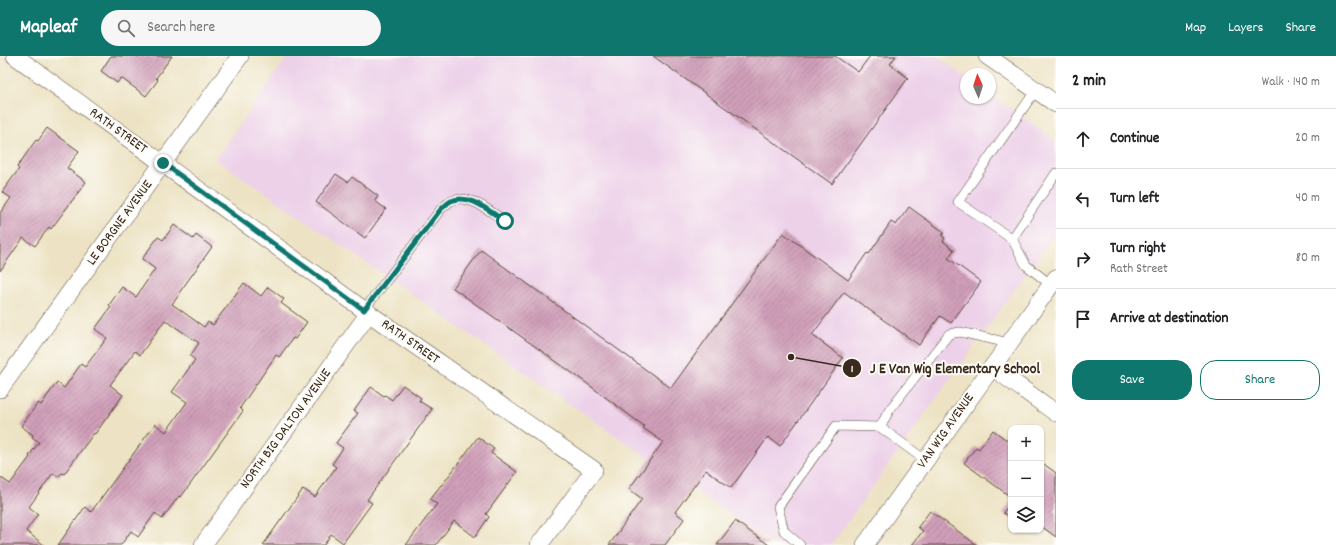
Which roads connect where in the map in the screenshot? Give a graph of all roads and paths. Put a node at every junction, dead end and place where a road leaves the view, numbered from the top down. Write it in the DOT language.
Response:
graph roads {
  1 [pos="14,56"];
  2 [pos="240,56"];
  3 [pos="987,56"];
  4 [pos="1036,90"];
  5 [pos="1056,104"];
  6 [pos="163,163"];
  7 [pos="1056,172"];
  8 [pos="505,221"];
  9 [pos="1012,239"];
  10 [pos="1053,282"];
  11 [pos="367,312"];
  12 [pos="1009,343"];
  13 [pos="992,367"];
  14 [pos="0,389"];
  15 [pos="1056,413"];
  16 [pos="880,427"];
  17 [pos="925,460"];
  18 [pos="203,545"];
  19 [pos="540,545"];
  20 [pos="800,545"];
  21 [pos="865,545"];
  1 -- 6 [label="street, RATH STREET"];
  2 -- 6 [label="street, LE BORGNE AVENUE"];
  3 -- 4 [label="street"];
  4 -- 5 [label="street"];
  4 -- 9 [label="lane"];
  6 -- 11 [label="street, RATH STREET"];
  6 -- 14 [label="street, LE BORGNE AVENUE"];
  7 -- 9 [label="lane"];
  8 -- 11 [label="lane"];
  9 -- 10 [label="lane"];
  10 -- 12 [label="street, VAN WIG AVENUE"];
  11 -- 18 [label="street, NORTH BIG DALTON AVENUE"];
  11 -- 19 [label="street, RATH STREET"];
  12 -- 13 [label="street, VAN WIG AVENUE"];
  12 -- 16 [label="lane"];
  13 -- 15 [label="street"];
  13 -- 17 [label="street, VAN WIG AVENUE"];
  16 -- 17 [label="lane"];
  16 -- 20 [label="lane"];
  17 -- 21 [label="street, VAN WIG AVENUE"];
}
